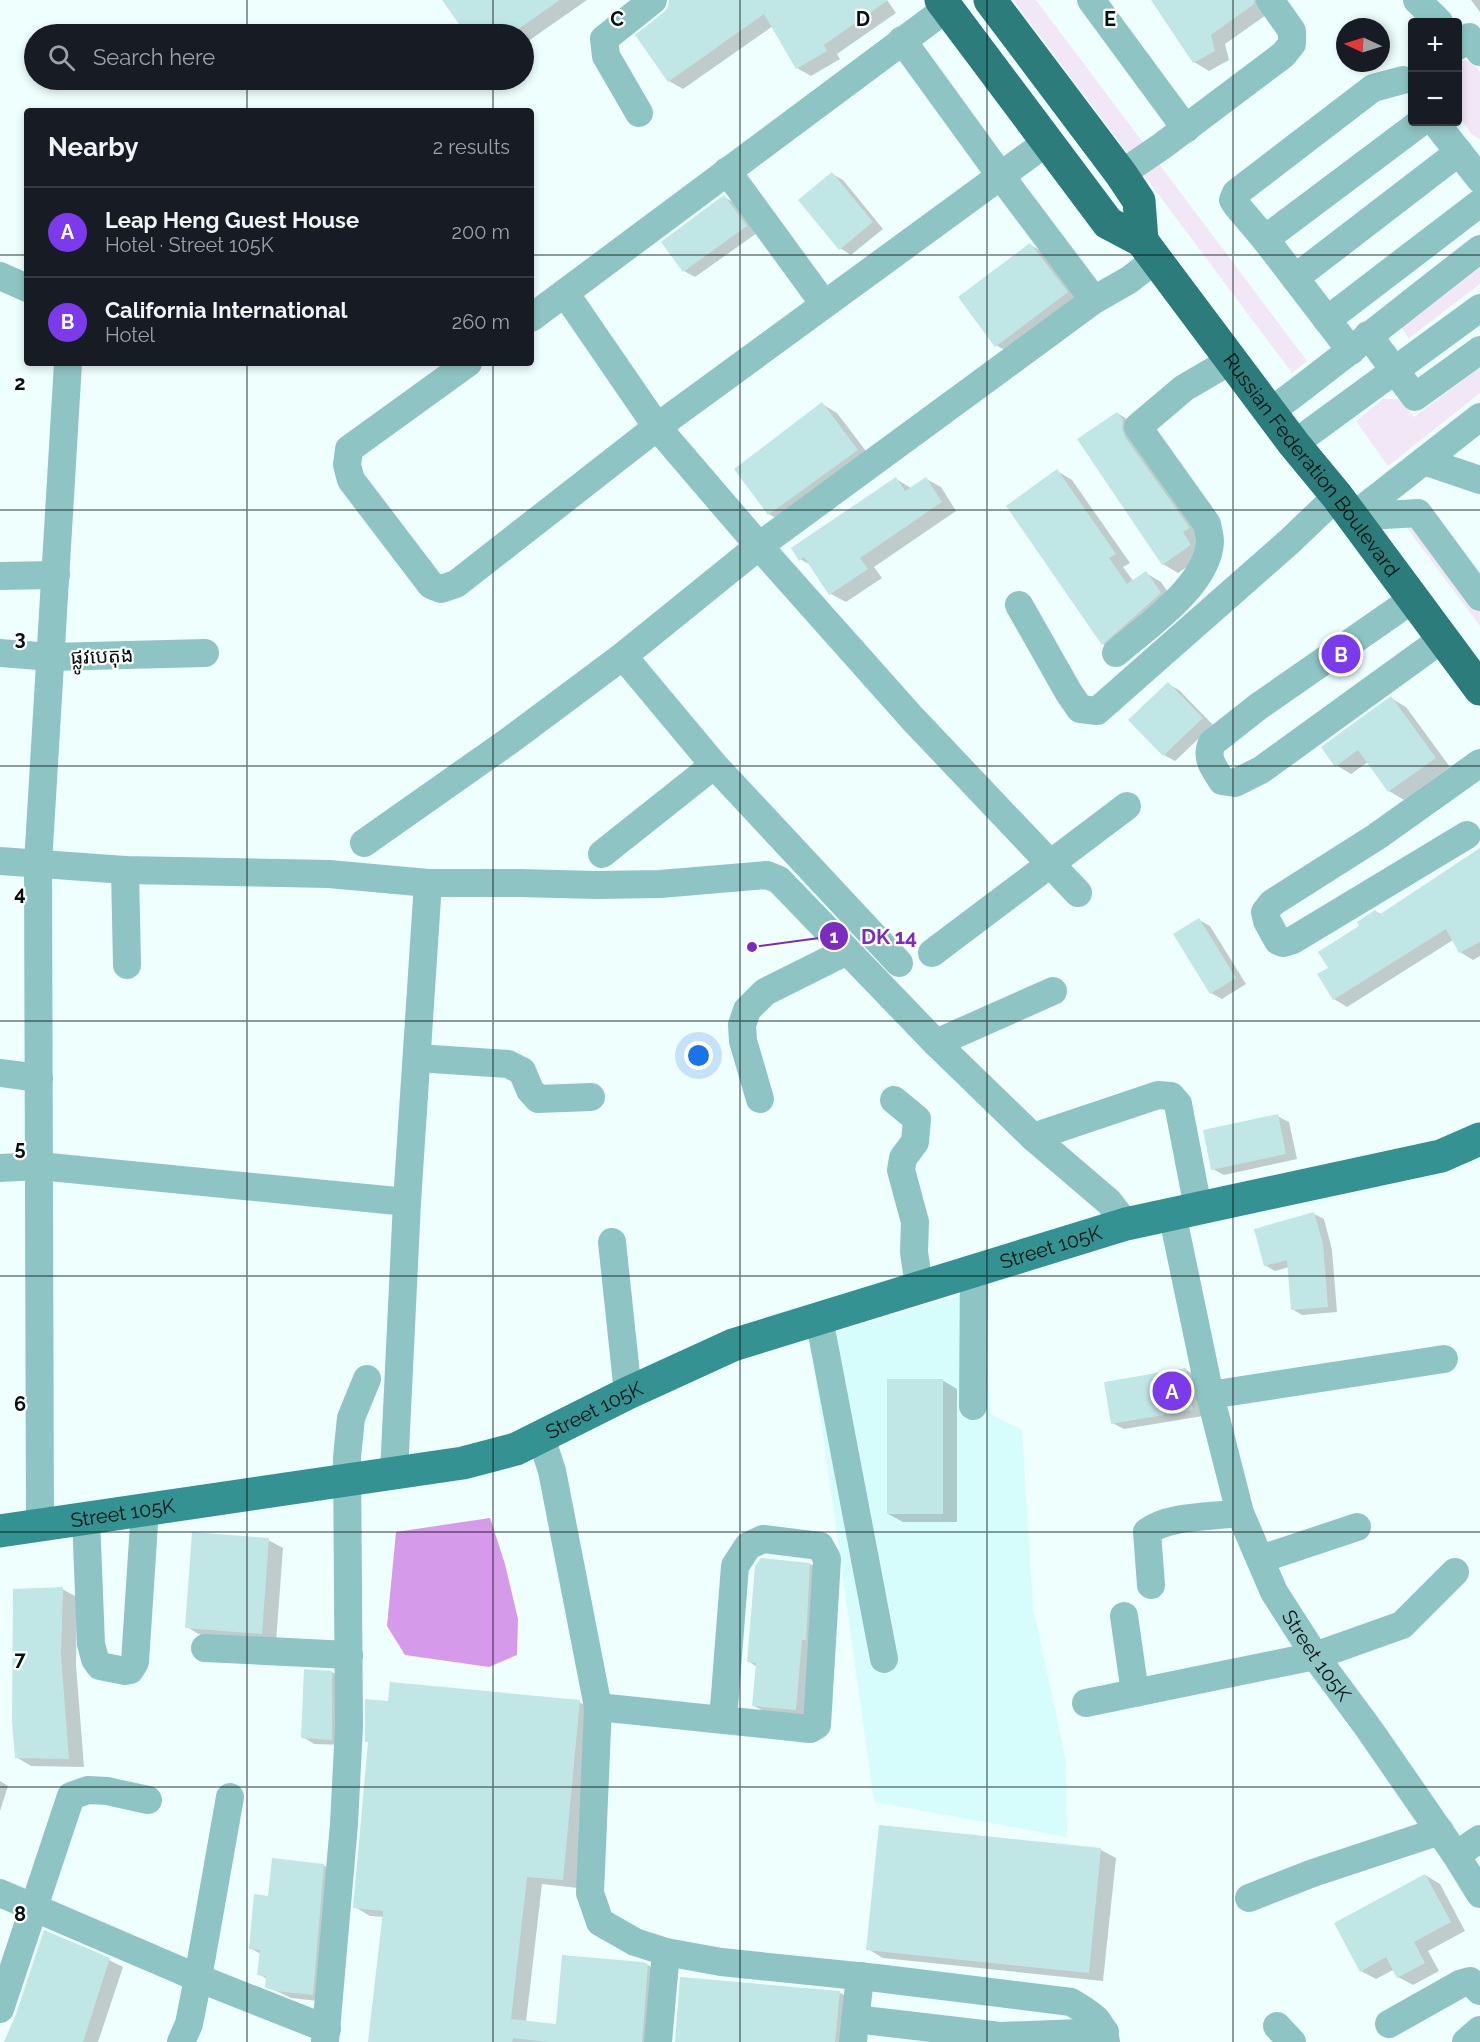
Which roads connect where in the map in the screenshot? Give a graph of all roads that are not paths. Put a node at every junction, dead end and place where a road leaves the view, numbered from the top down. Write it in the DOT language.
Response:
graph roads {
  1 [pos="653,0"];
  2 [pos="990,0"];
  3 [pos="1091,0"];
  4 [pos="1270,0"];
  5 [pos="1417,0"];
  6 [pos="944,4"];
  7 [pos="1435,18"];
  8 [pos="902,40"];
  9 [pos="1408,82"];
  10 [pos="639,113"];
  11 [pos="1416,126"];
  12 [pos="1438,126"];
  13 [pos="1186,129"];
  14 [pos="1047,141"];
  15 [pos="1459,152"];
  16 [pos="727,171"];
  17 [pos="1121,174"];
  18 [pos="1000,175"];
  19 [pos="1480,179"];
  20 [pos="1480,203"];
  21 [pos="1265,239"];
  22 [pos="1480,249"];
  23 [pos="1148,251"];
  24 [pos="0,276"];
  25 [pos="1295,278"];
  26 [pos="24,287"];
  27 [pos="565,293"];
  28 [pos="1094,300"];
  29 [pos="824,304"];
  30 [pos="1480,308"];
  31 [pos="534,316"];
  32 [pos="1327,320"];
  33 [pos="1359,343"];
  34 [pos="1480,350"];
  35 [pos="1232,360"];
  36 [pos="68,366"];
  37 [pos="464,366"];
  38 [pos="1395,370"];
  39 [pos="1270,412"];
  40 [pos="1480,417"];
  41 [pos="657,427"];
  42 [pos="1294,444"];
  43 [pos="1424,461"];
  44 [pos="1480,480"];
  45 [pos="1344,507"];
  46 [pos="759,546"];
  47 [pos="56,575"];
  48 [pos="0,576"];
  49 [pos="1480,597"];
  50 [pos="1413,599"];
  51 [pos="1019,605"];
  52 [pos="1442,639"];
  53 [pos="0,653"];
  54 [pos="205,653"];
  55 [pos="1116,653"];
  56 [pos="623,656"];
  57 [pos="51,657"];
  58 [pos="1480,689"];
  59 [pos="1480,763"];
  60 [pos="714,765"];
  61 [pos="1127,806"];
  62 [pos="1467,834"];
  63 [pos="1376,837"];
  64 [pos="364,843"];
  65 [pos="602,854"];
  66 [pos="0,861"];
  67 [pos="1050,863"];
  68 [pos="38,864"];
  69 [pos="125,870"];
  70 [pos="1401,873"];
  71 [pos="428,883"];
  72 [pos="1078,893"];
  73 [pos="847,951"];
  74 [pos="932,952"];
  75 [pos="899,963"];
  76 [pos="127,965"];
  77 [pos="1053,991"];
  78 [pos="936,1043"];
  79 [pos="417,1058"];
  80 [pos="0,1073"];
  81 [pos="39,1078"];
  82 [pos="591,1097"];
  83 [pos="760,1099"];
  84 [pos="894,1100"];
  85 [pos="1033,1137"];
  86 [pos="1480,1139"];
  87 [pos="39,1166"];
  88 [pos="0,1168"];
  89 [pos="407,1202"];
  90 [pos="1185,1211"];
  91 [pos="1126,1224"];
  92 [pos="612,1242"];
  93 [pos="974,1270"];
  94 [pos="920,1287"];
  95 [pos="819,1318"];
  96 [pos="1444,1359"];
  97 [pos="367,1378"];
  98 [pos="628,1393"];
  99 [pos="1210,1395"];
  100 [pos="973,1406"];
  101 [pos="541,1437"];
  102 [pos="394,1473"];
  103 [pos="347,1480"];
  104 [pos="145,1509"];
  105 [pos="1240,1514"];
  106 [pos="86,1518"];
  107 [pos="40,1525"];
  108 [pos="1357,1527"];
  109 [pos="0,1531"];
  110 [pos="1261,1559"];
  111 [pos="1455,1572"];
  112 [pos="1151,1585"];
  113 [pos="1124,1616"];
  114 [pos="205,1648"];
  115 [pos="349,1655"];
  116 [pos="1315,1656"];
  117 [pos="884,1659"];
  118 [pos="1135,1693"];
  119 [pos="1086,1703"];
  120 [pos="598,1707"];
  121 [pos="723,1720"];
  122 [pos="230,1797"];
  123 [pos="148,1800"];
  124 [pos="1440,1832"];
  125 [pos="1480,1839"];
  126 [pos="1456,1856"];
  127 [pos="0,1893"];
  128 [pos="1480,1894"];
  129 [pos="1249,1898"];
  130 [pos="34,1908"];
  131 [pos="666,1952"];
  132 [pos="860,1977"];
  133 [pos="198,1978"];
  134 [pos="1480,1991"];
  135 [pos="1005,1993"];
  136 [pos="0,2009"];
  137 [pos="1389,2024"];
  138 [pos="854,2030"];
  139 [pos="1480,2030"];
  140 [pos="326,2035"];
  141 [pos="1106,2037"];
  142 [pos="1000,2039"];
  143 [pos="181,2042"];
  144 [pos="658,2042"];
  145 [pos="1466,2042"];
  1 -- 10 [label="street"];
  2 -- 17 [label="highway"];
  3 -- 13 [label="street"];
  4 -- 13 [label="street"];
  5 -- 7 [label="street"];
  6 -- 8 [label="street"];
  6 -- 14 [label="highway, Russian Federation Boulevard"];
  8 -- 16 [label="street"];
  8 -- 18 [label="street"];
  9 -- 21 [label="street"];
  11 -- 21 [label="street"];
  12 -- 15 [label="street"];
  13 -- 17 [label="street"];
  14 -- 18 [label="street"];
  14 -- 23 [label="highway, Russian Federation Boulevard"];
  15 -- 19 [label="street"];
  15 -- 25 [label="street"];
  16 -- 27 [label="street"];
  16 -- 29 [label="street"];
  17 -- 23 [label="highway"];
  18 -- 28 [label="street"];
  18 -- 29 [label="street"];
  20 -- 32 [label="street"];
  21 -- 25 [label="street"];
  22 -- 33 [label="street"];
  23 -- 28 [label="street"];
  23 -- 35 [label="highway, Russian Federation Boulevard"];
  24 -- 26 [label="street"];
  25 -- 32 [label="street"];
  27 -- 31 [label="street"];
  27 -- 41 [label="street"];
  28 -- 46 [label="street"];
  29 -- 41 [label="street"];
  30 -- 38 [label="street"];
  32 -- 33 [label="street"];
  33 -- 38 [label="street"];
  33 -- 39 [label="street"];
  34 -- 38 [label="street"];
  35 -- 39 [label="highway, Russian Federation Boulevard"];
  35 -- 55 [label="street"];
  36 -- 47 [label="street"];
  37 -- 41 [label="street"];
  38 -- 42 [label="street"];
  39 -- 42 [label="highway, Russian Federation Boulevard"];
  40 -- 43 [label="street"];
  41 -- 46 [label="street"];
  42 -- 45 [label="highway, Russian Federation Boulevard"];
  43 -- 44 [label="street"];
  43 -- 45 [label="street"];
  45 -- 49 [label="street"];
  45 -- 50 [label="highway, Russian Federation Boulevard"];
  45 -- 51 [label="street"];
  46 -- 56 [label="street"];
  46 -- 67 [label="street"];
  47 -- 48 [label="street"];
  47 -- 57 [label="street"];
  50 -- 52 [label="highway, Russian Federation Boulevard"];
  50 -- 52 [label="street"];
  52 -- 58 [label="highway, Russian Federation Boulevard"];
  53 -- 57 [label="street, ផ្លូវបេតុង"];
  54 -- 57 [label="street, ផ្លូវបេតុង"];
  56 -- 60 [label="street"];
  56 -- 64 [label="street"];
  57 -- 68 [label="street"];
  59 -- 63 [label="street"];
  60 -- 65 [label="street"];
  60 -- 75 [label="street"];
  61 -- 67 [label="street"];
  62 -- 70 [label="street"];
  63 -- 70 [label="street"];
  63 -- 70 [label="street"];
  66 -- 68 [label="street"];
  67 -- 72 [label="street"];
  67 -- 74 [label="street"];
  68 -- 69 [label="street"];
  68 -- 81 [label="street"];
  69 -- 71 [label="street"];
  69 -- 76 [label="street"];
  71 -- 73 [label="street"];
  71 -- 79 [label="street"];
  73 -- 78 [label="street"];
  73 -- 83 [label="street"];
  77 -- 78 [label="street"];
  78 -- 85 [label="street"];
  79 -- 82 [label="street"];
  79 -- 89 [label="street"];
  80 -- 81 [label="street"];
  81 -- 87 [label="street"];
  84 -- 94 [label="street"];
  85 -- 90 [label="street"];
  85 -- 91 [label="street"];
  86 -- 90 [label="main road, Street 105K"];
  87 -- 88 [label="street"];
  87 -- 89 [label="street"];
  87 -- 107 [label="street"];
  89 -- 102 [label="street"];
  90 -- 91 [label="main road, Street 105K"];
  90 -- 99 [label="street, Street 105K"];
  91 -- 93 [label="main road, Street 105K"];
  92 -- 98 [label="street"];
  93 -- 94 [label="main road, Street 105K"];
  93 -- 100 [label="street"];
  94 -- 95 [label="main road, Street 105K"];
  95 -- 98 [label="main road, Street 105K"];
  95 -- 117 [label="street"];
  96 -- 99 [label="street"];
  97 -- 103 [label="street"];
  98 -- 101 [label="main road, Street 105K"];
  99 -- 105 [label="street, Street 105K"];
  101 -- 102 [label="main road, Street 105K"];
  101 -- 120 [label="street"];
  102 -- 103 [label="main road, Street 105K"];
  103 -- 104 [label="main road, Street 105K"];
  103 -- 115 [label="street"];
  104 -- 106 [label="main road, Street 105K"];
  104 -- 106 [label="street"];
  105 -- 110 [label="street, Street 105K"];
  105 -- 112 [label="street"];
  106 -- 107 [label="main road, Street 105K"];
  107 -- 109 [label="main road, Street 105K"];
  108 -- 110 [label="street"];
  110 -- 116 [label="street, Street 105K"];
  111 -- 116 [label="street"];
  113 -- 118 [label="street"];
  114 -- 115 [label="street"];
  115 -- 140 [label="street"];
  116 -- 118 [label="street"];
  116 -- 124 [label="street, Street 105K"];
  118 -- 119 [label="street"];
  120 -- 121 [label="street"];
  120 -- 131 [label="street"];
  121 -- 121 [label="street"];
  122 -- 133 [label="street"];
  123 -- 130 [label="street"];
  124 -- 126 [label="street, Street 105K"];
  124 -- 129 [label="street"];
  125 -- 126 [label="street"];
  126 -- 128 [label="street, Street 105K"];
  127 -- 130 [label="street"];
  130 -- 133 [label="street"];
  130 -- 136 [label="street"];
  131 -- 132 [label="street"];
  131 -- 144 [label="street"];
  132 -- 135 [label="street"];
  132 -- 138 [label="street"];
  133 -- 140 [label="street"];
  133 -- 143 [label="street"];
  134 -- 137 [label="street"];
  135 -- 141 [label="street"];
  135 -- 142 [label="street"];
  138 -- 142 [label="street"];
  139 -- 145 [label="street"];
  141 -- 142 [label="street"];
}
